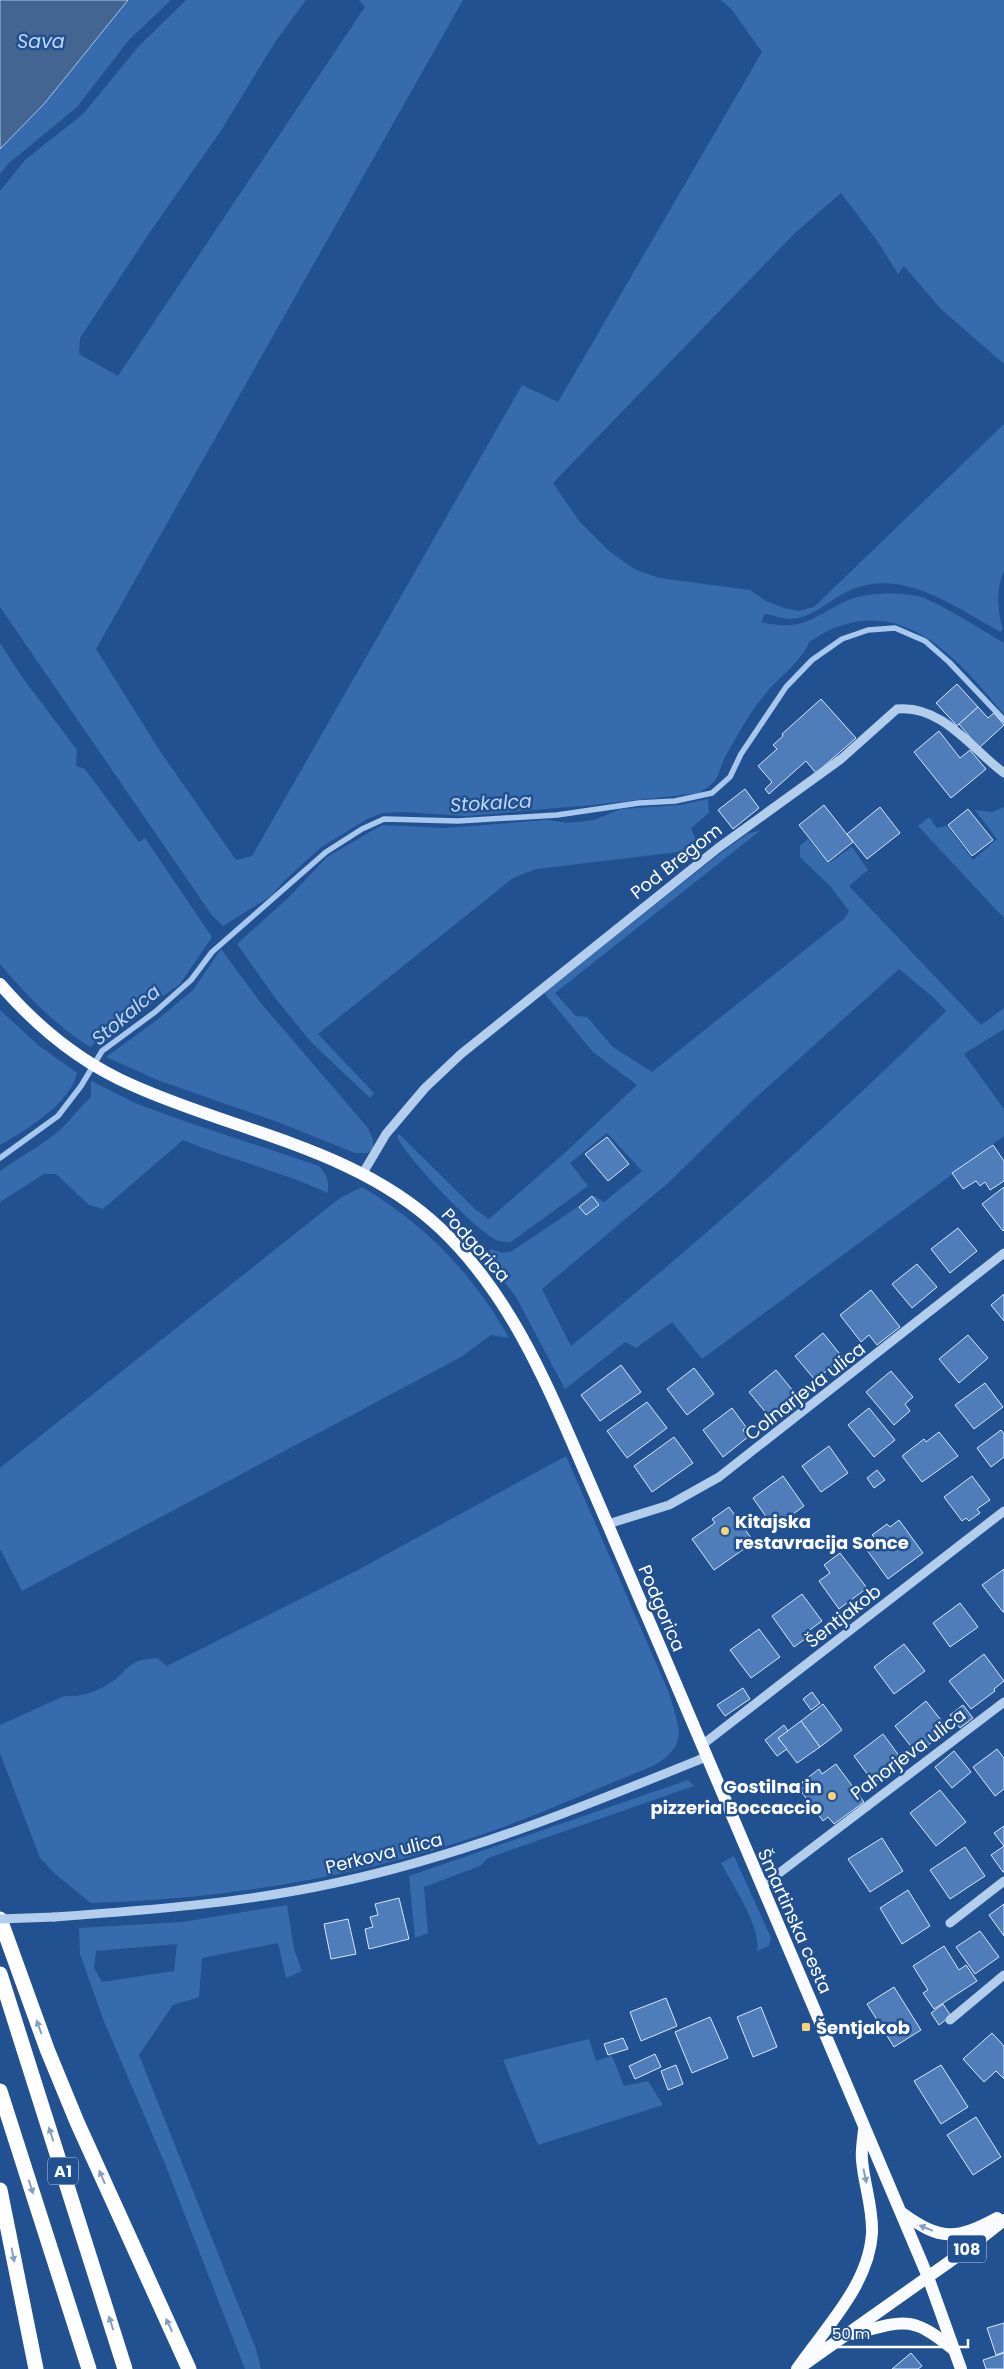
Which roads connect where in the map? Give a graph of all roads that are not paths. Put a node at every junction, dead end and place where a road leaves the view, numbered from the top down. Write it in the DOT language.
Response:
graph roads {
  1 [pos="1004,773"];
  2 [pos="0,984"];
  3 [pos="363,1173"];
  4 [pos="1004,1253"];
  5 [pos="1004,1511"];
  6 [pos="608,1524"];
  7 [pos="1004,1702"];
  8 [pos="704,1751"];
  9 [pos="1004,1881"];
  10 [pos="761,1887"];
  11 [pos="0,1919"];
  12 [pos="950,1923"];
  13 [pos="0,1974"];
  14 [pos="1004,1975"];
  15 [pos="950,2020"];
  16 [pos="0,2091"];
  17 [pos="864,2127"];
  18 [pos="0,2190"];
  19 [pos="901,2212"];
  20 [pos="1004,2215"];
  21 [pos="1004,2220"];
  22 [pos="928,2277"];
  23 [pos="844,2336"];
  24 [pos="954,2350"];
  25 [pos="36,2369"];
  26 [pos="89,2369"];
  27 [pos="125,2369"];
  28 [pos="190,2369"];
  29 [pos="798,2369"];
  30 [pos="961,2369"];
  1 -- 3 [label="street, Pod Bregom"];
  2 -- 3 [label="main road, Podgorica"];
  3 -- 6 [label="main road, Podgorica"];
  4 -- 6 [label="street, Colnarjeva ulica"];
  5 -- 8 [label="street, Šentjakob"];
  6 -- 8 [label="main road, Podgorica"];
  7 -- 10 [label="street, Pahorjeva ulica"];
  8 -- 10 [label="main road, Šmartinska cesta"];
  8 -- 11 [label="street, Perkova ulica, bridge"];
  9 -- 12 [label="street"];
  10 -- 17 [label="main road, Šmartinska cesta"];
  28 -- 11 [label="highway, one-way"];
  27 -- 13 [label="highway, A1, one-way"];
  14 -- 15 [label="street"];
  16 -- 26 [label="highway, A1, one-way"];
  17 -- 19 [label="main road, Šmartinska cesta"];
  17 -- 29 [label="main road, one-way"];
  18 -- 25 [label="highway, one-way"];
  20 -- 19 [label="main road, one-way"];
  19 -- 22 [label="main road, Šmartinska cesta"];
  21 -- 22 [label="main road, 108"];
  22 -- 23 [label="main road, 108"];
  22 -- 24 [label="main road"];
  23 -- 24 [label="main road"];
  23 -- 29 [label="main road, 108"];
  24 -- 30 [label="main road"];
}
